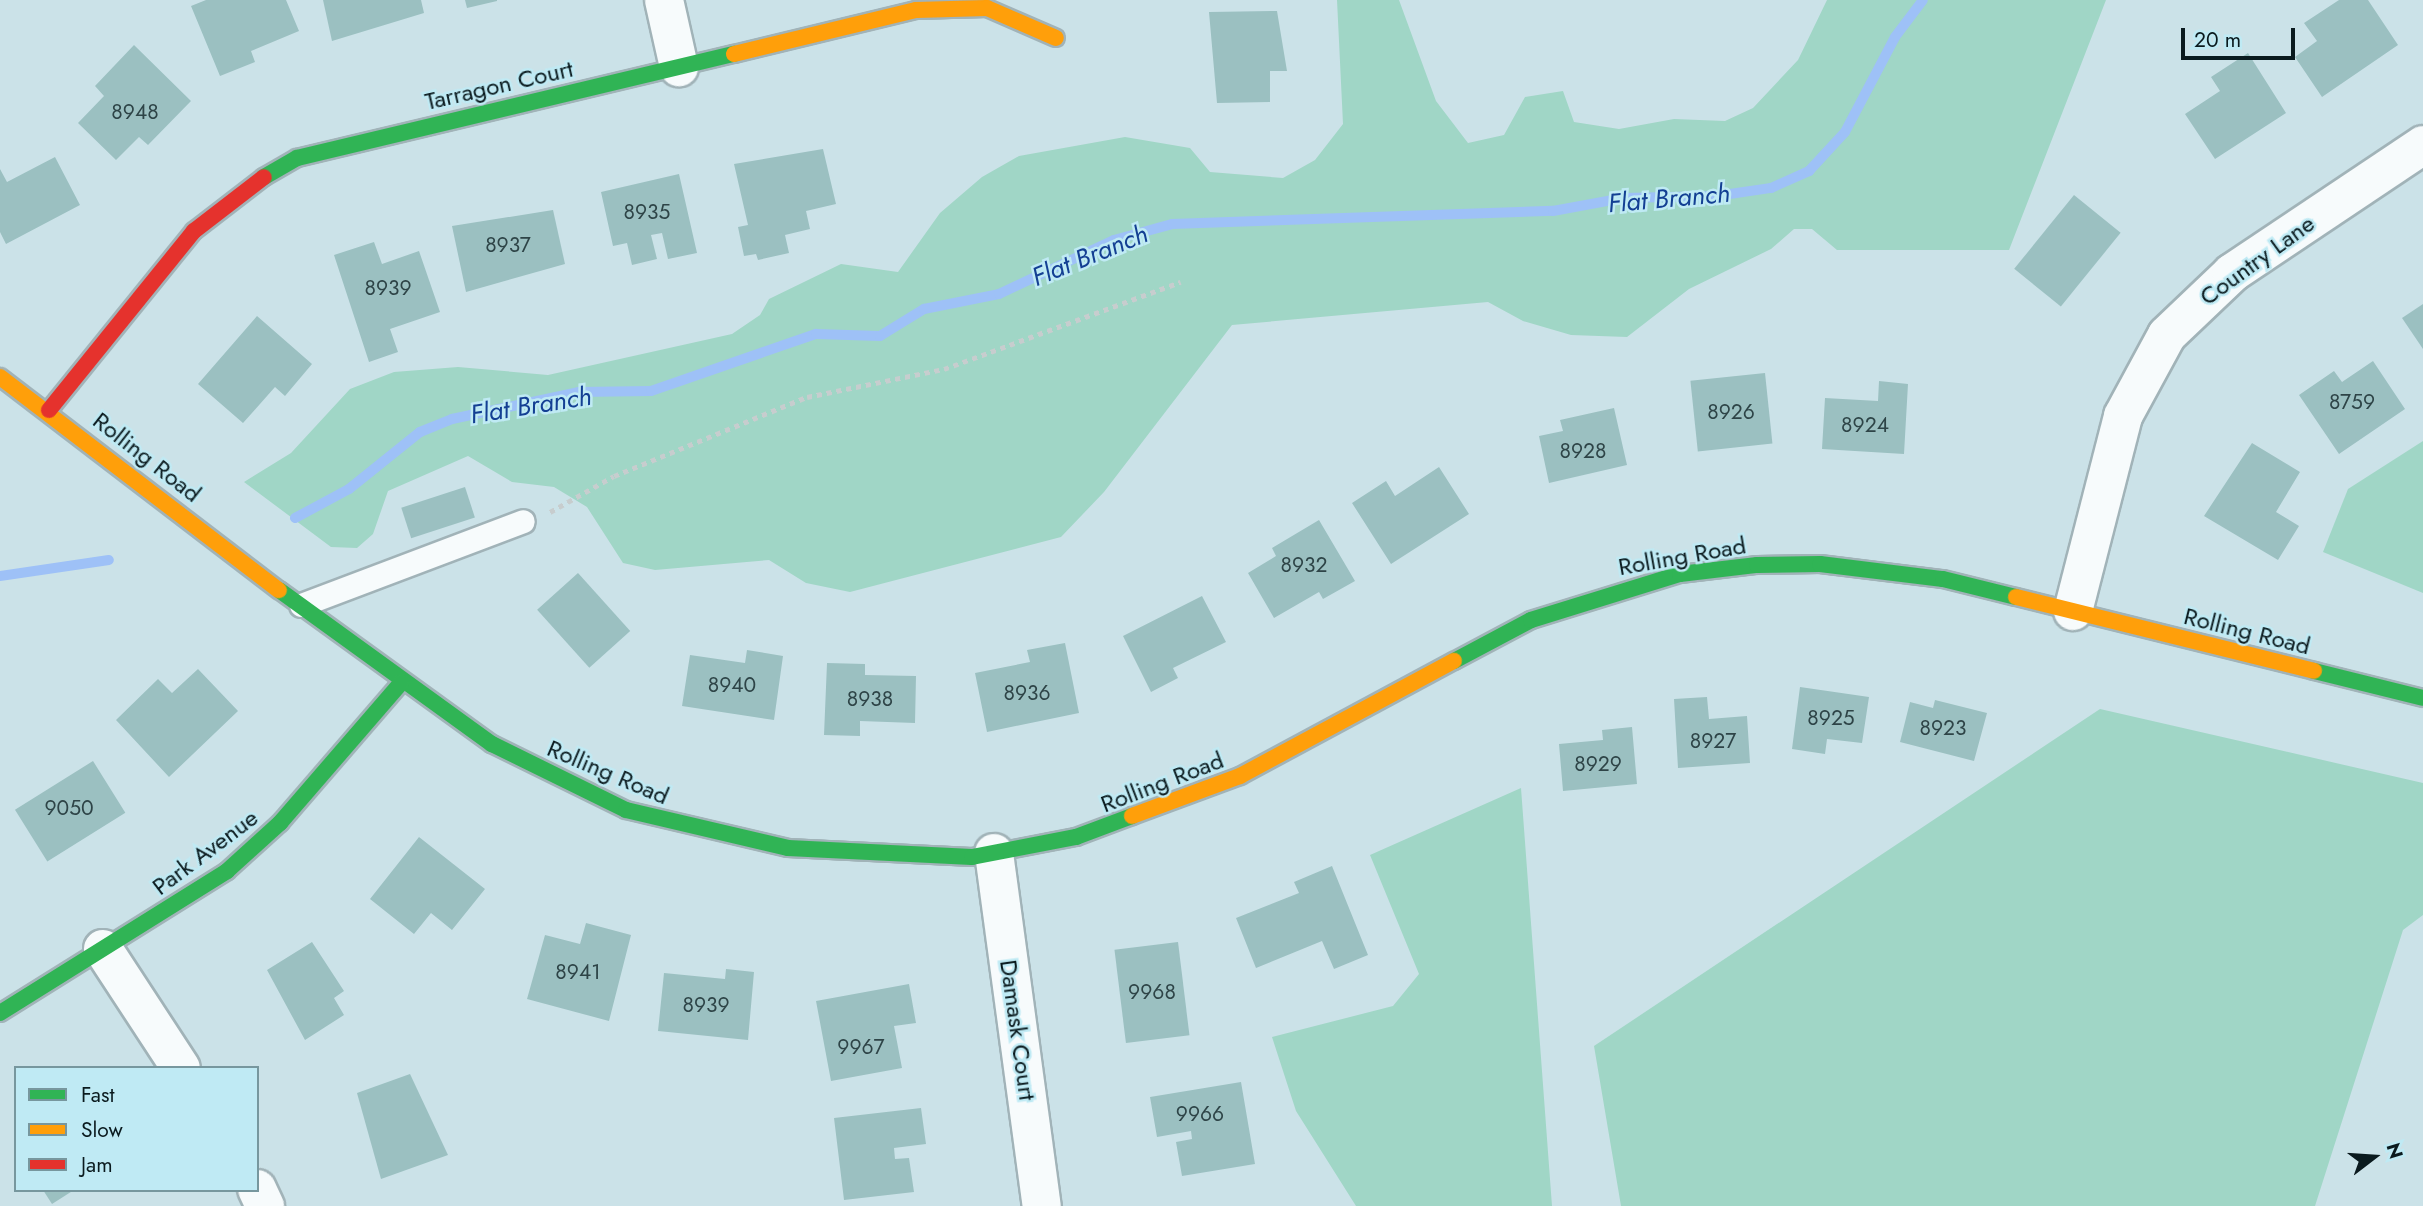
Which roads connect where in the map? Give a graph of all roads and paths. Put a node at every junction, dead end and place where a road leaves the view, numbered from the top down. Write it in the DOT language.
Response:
graph roads {
  1 [pos="664,0"];
  2 [pos="1056,37"];
  3 [pos="679,67"];
  4 [pos="2423,145"];
  5 [pos="1181,282"];
  6 [pos="0,377"];
  7 [pos="49,410"];
  8 [pos="523,522"];
  9 [pos="300,605"];
  10 [pos="2073,611"];
  11 [pos="401,683"];
  12 [pos="2423,698"];
  13 [pos="994,853"];
  14 [pos="103,949"];
  15 [pos="0,1013"];
  16 [pos="180,1066"];
  17 [pos="1042,1206"];
  1 -- 3 [label="street"];
  2 -- 3 [label="street, Tarragon Court"];
  3 -- 7 [label="street, Tarragon Court"];
  4 -- 10 [label="street, Country Lane"];
  5 -- 8 [label="path"];
  6 -- 7 [label="street, Rolling Road"];
  7 -- 9 [label="street, Rolling Road"];
  8 -- 9 [label="lane"];
  9 -- 11 [label="street, Rolling Road"];
  10 -- 12 [label="street, Rolling Road"];
  10 -- 13 [label="street, Rolling Road"];
  11 -- 13 [label="street, Rolling Road"];
  11 -- 14 [label="street, Park Avenue"];
  13 -- 17 [label="street, Damask Court"];
  14 -- 15 [label="street, Park Avenue"];
  14 -- 16 [label="street"];
}
